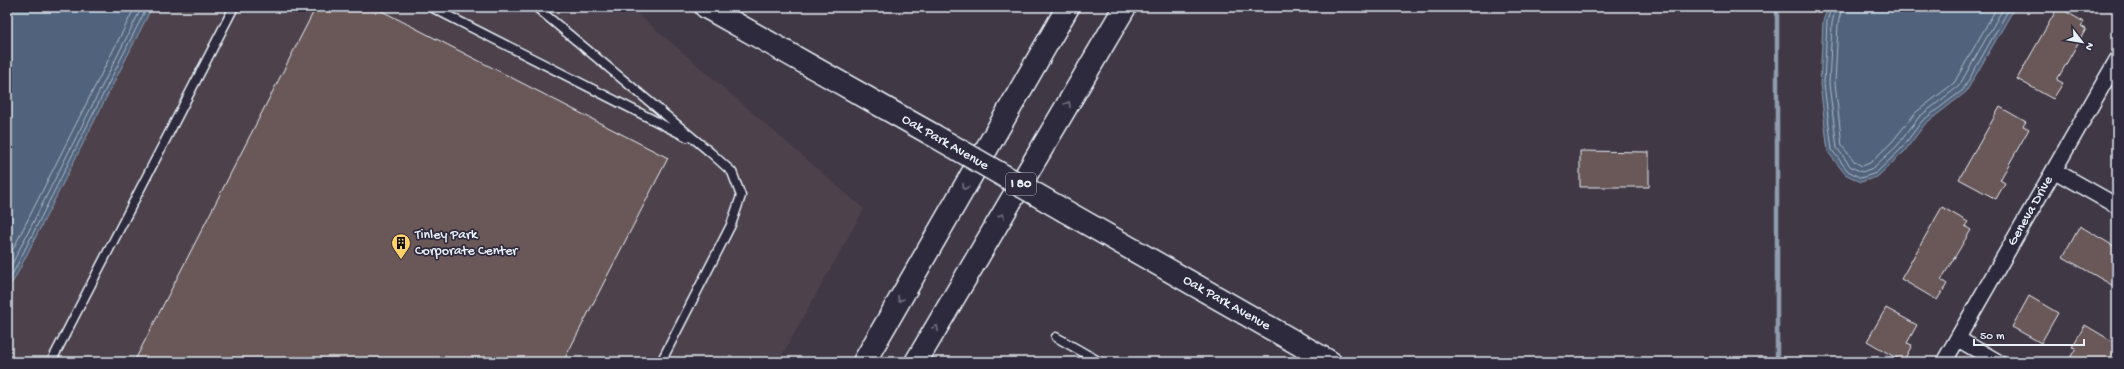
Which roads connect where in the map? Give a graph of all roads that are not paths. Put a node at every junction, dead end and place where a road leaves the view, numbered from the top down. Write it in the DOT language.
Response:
graph roads {
  1 [pos="234,7"];
  2 [pos="431,7"];
  3 [pos="536,7"];
  4 [pos="706,7"];
  5 [pos="1052,7"];
  6 [pos="1068,7"];
  7 [pos="1125,7"];
  8 [pos="2117,60"];
  9 [pos="995,135"];
  10 [pos="700,143"];
  11 [pos="2055,171"];
  12 [pos="2117,206"];
  13 [pos="1056,337"];
  14 [pos="1958,338"];
  15 [pos="51,362"];
  16 [pos="661,362"];
  17 [pos="864,362"];
  18 [pos="916,362"];
  19 [pos="1100,362"];
  20 [pos="1330,362"];
  21 [pos="1944,362"];
  22 [pos="1998,362"];
  1 -- 15 [label="lane"];
  2 -- 10 [label="lane"];
  3 -- 10 [label="lane"];
  4 -- 20 [label="main road, Oak Park Avenue, bridge"];
  5 -- 9 [label="main road"];
  6 -- 9 [label="main road"];
  18 -- 7 [label="main road, I 80, one-way"];
  8 -- 11 [label="street, Geneva Drive"];
  9 -- 17 [label="main road, one-way"];
  10 -- 16 [label="lane"];
  11 -- 12 [label="street"];
  11 -- 14 [label="street, Geneva Drive"];
  13 -- 19 [label="lane"];
  14 -- 21 [label="street, Geneva Drive"];
  14 -- 22 [label="street"];
}
